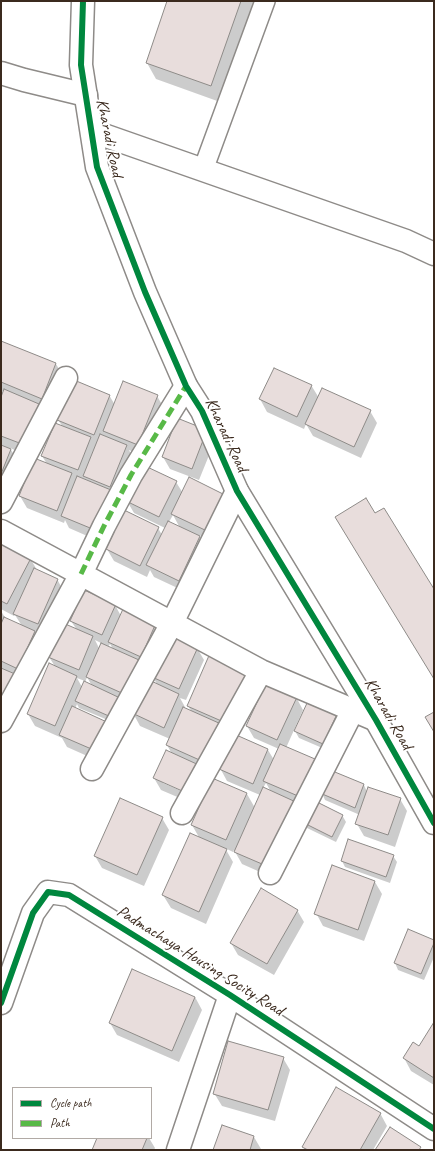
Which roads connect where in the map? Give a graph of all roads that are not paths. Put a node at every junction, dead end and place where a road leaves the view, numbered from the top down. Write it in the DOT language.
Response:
graph roads {
  1 [pos="83,1"];
  2 [pos="265,1"];
  3 [pos="1,73"];
  4 [pos="86,95"];
  5 [pos="92,131"];
  6 [pos="203,170"];
  7 [pos="434,254"];
  8 [pos="66,378"];
  9 [pos="186,386"];
  10 [pos="237,491"];
  11 [pos="1,502"];
  12 [pos="1,531"];
  13 [pos="80,574"];
  14 [pos="172,624"];
  15 [pos="261,671"];
  16 [pos="353,710"];
  17 [pos="376,720"];
  18 [pos="1,721"];
  19 [pos="92,769"];
  20 [pos="182,813"];
  21 [pos="434,823"];
  22 [pos="270,873"];
  23 [pos="230,995"];
  24 [pos="1,1003"];
  25 [pos="434,1129"];
  26 [pos="178,1150"];
  1 -- 4 [label="street, Kharadi Road"];
  2 -- 6 [label="lane"];
  3 -- 4 [label="street"];
  4 -- 5 [label="street, Kharadi Road"];
  5 -- 6 [label="street"];
  5 -- 9 [label="street, Kharadi Road"];
  6 -- 7 [label="street"];
  8 -- 11 [label="street"];
  9 -- 10 [label="street, Kharadi Road"];
  9 -- 13 [label="street"];
  10 -- 14 [label="street"];
  10 -- 17 [label="street, Kharadi Road"];
  12 -- 13 [label="street"];
  13 -- 14 [label="street"];
  13 -- 18 [label="street"];
  14 -- 15 [label="street"];
  14 -- 19 [label="street"];
  15 -- 16 [label="street"];
  15 -- 20 [label="street"];
  16 -- 17 [label="street"];
  16 -- 22 [label="street"];
  17 -- 21 [label="street, Kharadi Road"];
  23 -- 24 [label="street, Padmachaya Housing Socity Road"];
  23 -- 25 [label="street, Padmachaya Housing Socity Road"];
  23 -- 26 [label="street, Padmachaya Housing Socity Road"];
}
